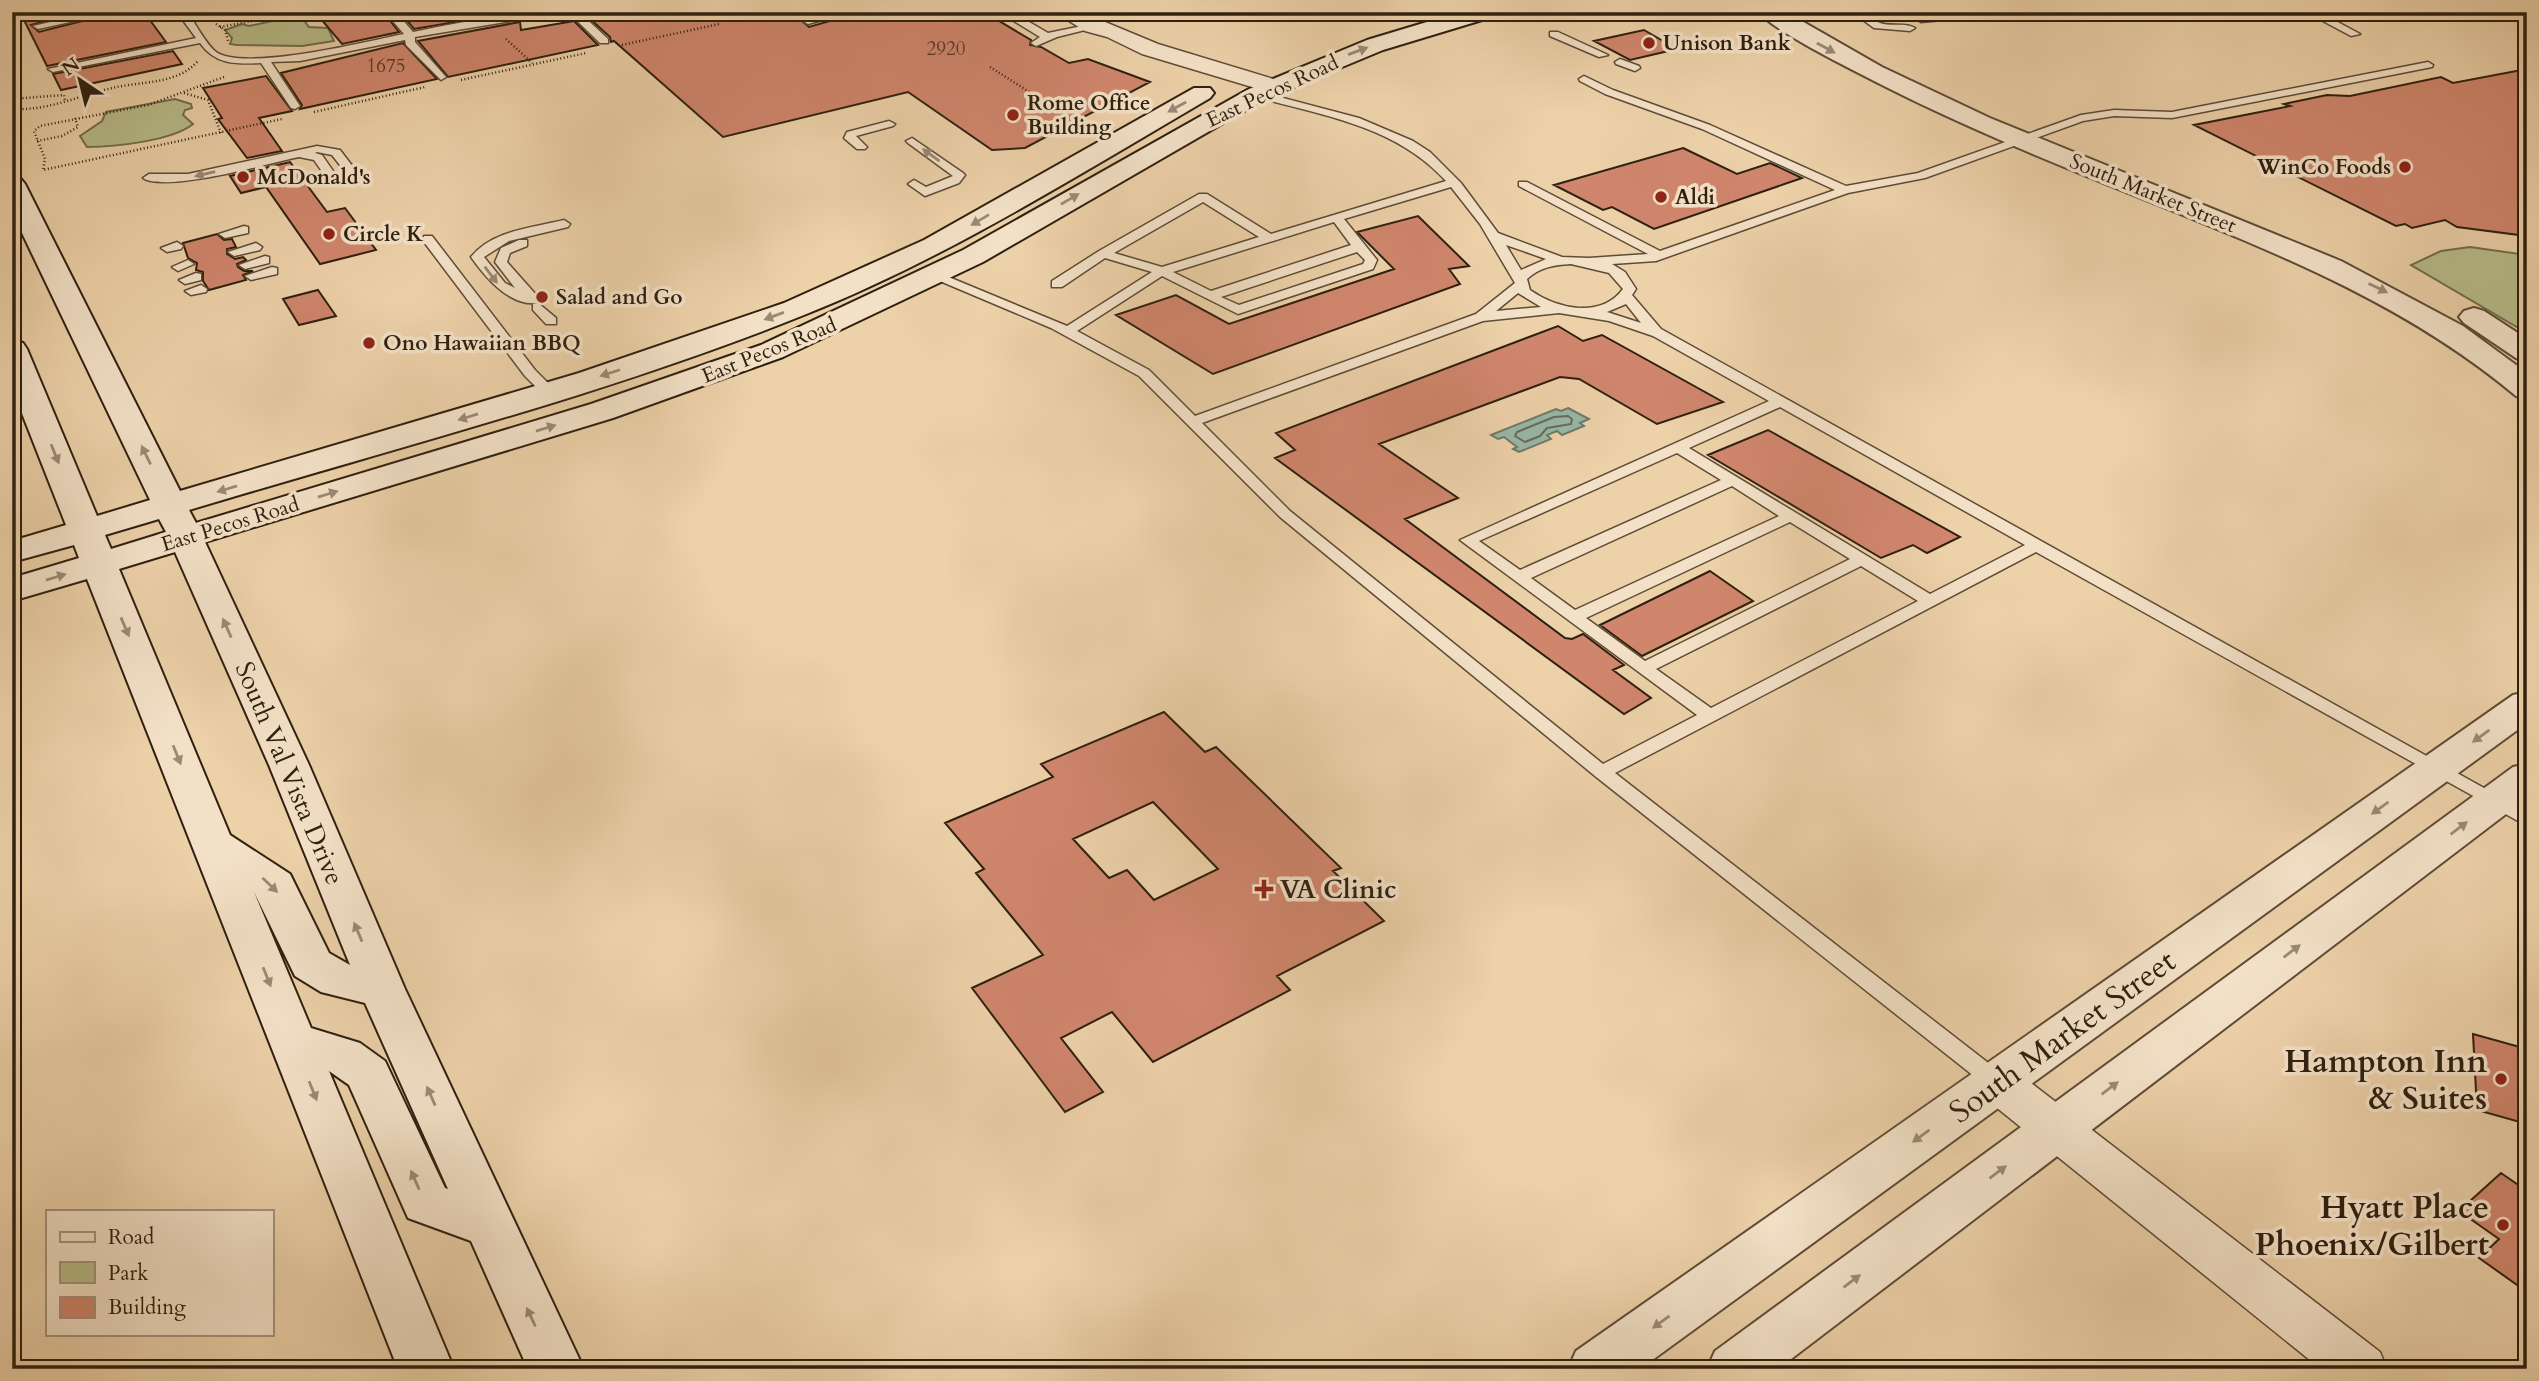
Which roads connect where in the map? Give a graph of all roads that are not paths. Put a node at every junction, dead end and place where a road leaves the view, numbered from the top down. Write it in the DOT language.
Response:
graph roads {
  1 [pos="111,12"];
  2 [pos="182,12"];
  3 [pos="390,12"];
  4 [pos="560,12"];
  5 [pos="573,12"];
  6 [pos="846,12"];
  7 [pos="1004,12"];
  8 [pos="1065,12"];
  9 [pos="1413,12"];
  10 [pos="1484,12"];
  11 [pos="1770,12"];
  12 [pos="1804,12"];
  13 [pos="1857,12"];
  14 [pos="2311,12"];
  15 [pos="2496,12"];
  16 [pos="2527,19"];
  17 [pos="808,21"];
  18 [pos="1959,21"];
  19 [pos="1926,23"];
  20 [pos="1905,24"];
  21 [pos="38,26"];
  22 [pos="1091,27"];
  23 [pos="1355,30"];
  24 [pos="2355,34"];
  25 [pos="410,35"];
  26 [pos="1548,35"];
  27 [pos="1047,37"];
  28 [pos="201,40"];
  29 [pos="604,41"];
  30 [pos="1036,43"];
  31 [pos="265,61"];
  32 [pos="1269,62"];
  33 [pos="2428,65"];
  34 [pos="1634,68"];
  35 [pos="53,69"];
  36 [pos="1584,79"];
  37 [pos="446,80"];
  38 [pos="1247,85"];
  39 [pos="294,111"];
  40 [pos="876,114"];
  41 [pos="1354,122"];
  42 [pos="889,124"];
  43 [pos="2033,136"];
  44 [pos="861,146"];
  45 [pos="295,153"];
  46 [pos="354,176"];
  47 [pos="149,178"];
  48 [pos="334,180"];
  49 [pos="1452,183"];
  50 [pos="12,184"];
  51 [pos="915,184"];
  52 [pos="1523,184"];
  53 [pos="1845,190"];
  54 [pos="20,216"];
  55 [pos="1337,218"];
  56 [pos="1495,236"];
  57 [pos="1269,238"];
  58 [pos="428,239"];
  59 [pos="230,243"];
  60 [pos="1359,247"];
  61 [pos="1103,254"];
  62 [pos="1656,256"];
  63 [pos="1571,260"];
  64 [pos="1589,262"];
  65 [pos="269,265"];
  66 [pos="887,267"];
  67 [pos="248,271"];
  68 [pos="1162,271"];
  69 [pos="934,276"];
  70 [pos="1627,281"];
  71 [pos="1520,282"];
  72 [pos="1057,284"];
  73 [pos="1210,296"];
  74 [pos="1626,297"];
  75 [pos="533,301"];
  76 [pos="1558,309"];
  77 [pos="1574,311"];
  78 [pos="1481,317"];
  79 [pos="551,321"];
  80 [pos="1068,331"];
  81 [pos="1658,333"];
  82 [pos="802,338"];
  83 [pos="12,349"];
  84 [pos="2527,352"];
  85 [pos="2527,389"];
  86 [pos="549,392"];
  87 [pos="1780,402"];
  88 [pos="1191,422"];
  89 [pos="1678,447"];
  90 [pos="1734,480"];
  91 [pos="170,505"];
  92 [pos="1791,516"];
  93 [pos="85,531"];
  94 [pos="186,538"];
  95 [pos="2037,545"];
  96 [pos="12,552"];
  97 [pos="1862,559"];
  98 [pos="99,564"];
  99 [pos="1519,577"];
  100 [pos="12,590"];
  101 [pos="1930,601"];
  102 [pos="1574,617"];
  103 [pos="1644,668"];
  104 [pos="2527,704"];
  105 [pos="1710,716"];
  106 [pos="2436,769"];
  107 [pos="1602,772"];
  108 [pos="2516,799"];
  109 [pos="215,845"];
  110 [pos="382,989"];
  111 [pos="293,1042"];
  112 [pos="1997,1083"];
  113 [pos="2056,1129"];
  114 [pos="489,1225"];
  115 [pos="426,1369"];
  116 [pos="555,1369"];
  117 [pos="1597,1369"];
  118 [pos="1735,1369"];
  119 [pos="2361,1369"];
  1 -- 21 [label="lane"];
  2 -- 28 [label="lane"];
  3 -- 25 [label="lane"];
  4 -- 25 [label="lane"];
  5 -- 29 [label="lane"];
  6 -- 17 [label="lane"];
  7 -- 27 [label="lane"];
  8 -- 22 [label="street"];
  9 -- 23 [label="main road, East Pecos Road"];
  38 -- 10 [label="main road, East Pecos Road, one-way"];
  11 -- 43 [label="main road, South Market Street, one-way"];
  12 -- 43 [label="main road, South Market Street"];
  13 -- 20 [label="lane"];
  14 -- 24 [label="lane"];
  15 -- 16 [label="lane"];
  18 -- 19 [label="lane"];
  22 -- 27 [label="lane"];
  22 -- 38 [label="street"];
  25 -- 31 [label="lane"];
  25 -- 37 [label="lane"];
  26 -- 34 [label="lane"];
  27 -- 30 [label="lane"];
  28 -- 31 [label="lane"];
  28 -- 35 [label="lane"];
  31 -- 39 [label="lane"];
  32 -- 38 [label="main road, East Pecos Road"];
  33 -- 43 [label="lane"];
  36 -- 53 [label="lane"];
  38 -- 41 [label="lane"];
  38 -- 41 [label="lane"];
  38 -- 66 [label="main road, East Pecos Road, one-way"];
  69 -- 38 [label="main road, East Pecos Road, one-way"];
  40 -- 42 [label="lane"];
  41 -- 49 [label="lane"];
  42 -- 44 [label="lane"];
  51 -- 42 [label="lane, one-way"];
  43 -- 53 [label="lane"];
  43 -- 84 [label="main road, South Market Street"];
  43 -- 85 [label="main road, South Market Street, one-way"];
  45 -- 46 [label="lane"];
  45 -- 47 [label="lane, one-way"];
  45 -- 48 [label="lane"];
  49 -- 55 [label="lane"];
  49 -- 56 [label="lane"];
  50 -- 54 [label="main road, South Val Vista Drive"];
  52 -- 62 [label="lane"];
  53 -- 62 [label="lane"];
  91 -- 54 [label="main road, South Val Vista Drive, one-way"];
  55 -- 57 [label="lane"];
  55 -- 60 [label="lane"];
  56 -- 63 [label="lane"];
  56 -- 71 [label="lane"];
  57 -- 61 [label="lane"];
  57 -- 68 [label="lane"];
  58 -- 86 [label="lane"];
  59 -- 59 [label="lane"];
  60 -- 73 [label="lane"];
  60 -- 73 [label="lane"];
  61 -- 68 [label="lane"];
  61 -- 72 [label="lane"];
  62 -- 64 [label="lane"];
  62 -- 70 [label="lane"];
  63 -- 64 [label="lane"];
  63 -- 71 [label="lane"];
  64 -- 70 [label="lane"];
  65 -- 67 [label="lane"];
  66 -- 82 [label="main road"];
  66 -- 86 [label="main road, East Pecos Road, one-way"];
  68 -- 73 [label="lane"];
  68 -- 80 [label="lane"];
  69 -- 80 [label="lane"];
  69 -- 82 [label="main road, East Pecos Road"];
  70 -- 74 [label="lane"];
  71 -- 76 [label="lane"];
  71 -- 78 [label="lane"];
  74 -- 77 [label="lane"];
  74 -- 81 [label="lane"];
  75 -- 75 [label="lane, one-way"];
  75 -- 79 [label="lane"];
  76 -- 77 [label="lane"];
  76 -- 78 [label="lane"];
  77 -- 81 [label="lane"];
  78 -- 88 [label="lane"];
  80 -- 88 [label="lane"];
  81 -- 87 [label="lane"];
  94 -- 82 [label="main road, East Pecos Road, one-way"];
  83 -- 93 [label="main road, one-way"];
  86 -- 91 [label="main road, East Pecos Road, one-way"];
  87 -- 89 [label="lane"];
  87 -- 95 [label="lane"];
  88 -- 107 [label="lane"];
  89 -- 90 [label="lane"];
  89 -- 99 [label="lane"];
  90 -- 92 [label="lane"];
  90 -- 99 [label="lane"];
  91 -- 93 [label="main road, East Pecos Road"];
  91 -- 94 [label="main road, South Val Vista Drive"];
  92 -- 97 [label="lane"];
  92 -- 102 [label="lane"];
  93 -- 96 [label="main road, East Pecos Road"];
  93 -- 98 [label="main road"];
  94 -- 98 [label="main road, East Pecos Road"];
  110 -- 94 [label="main road, South Val Vista Drive, one-way"];
  95 -- 101 [label="lane"];
  95 -- 106 [label="lane"];
  97 -- 101 [label="lane"];
  97 -- 103 [label="lane"];
  100 -- 98 [label="main road, East Pecos Road, one-way"];
  98 -- 109 [label="main road, one-way"];
  99 -- 102 [label="lane"];
  101 -- 105 [label="lane"];
  102 -- 103 [label="lane"];
  103 -- 105 [label="lane"];
  104 -- 106 [label="main road, South Market Street, one-way"];
  105 -- 107 [label="lane"];
  106 -- 108 [label="lane"];
  106 -- 112 [label="main road, South Market Street, one-way"];
  107 -- 112 [label="lane"];
  113 -- 108 [label="main road, one-way"];
  109 -- 110 [label="main road, one-way"];
  109 -- 111 [label="main road, one-way"];
  114 -- 110 [label="main road, South Val Vista Drive, one-way"];
  114 -- 111 [label="main road, one-way"];
  111 -- 115 [label="main road, one-way"];
  112 -- 113 [label="street"];
  112 -- 117 [label="main road, South Market Street, one-way"];
  118 -- 113 [label="main road, one-way"];
  113 -- 119 [label="street"];
  116 -- 114 [label="main road, South Val Vista Drive, one-way"];
}
